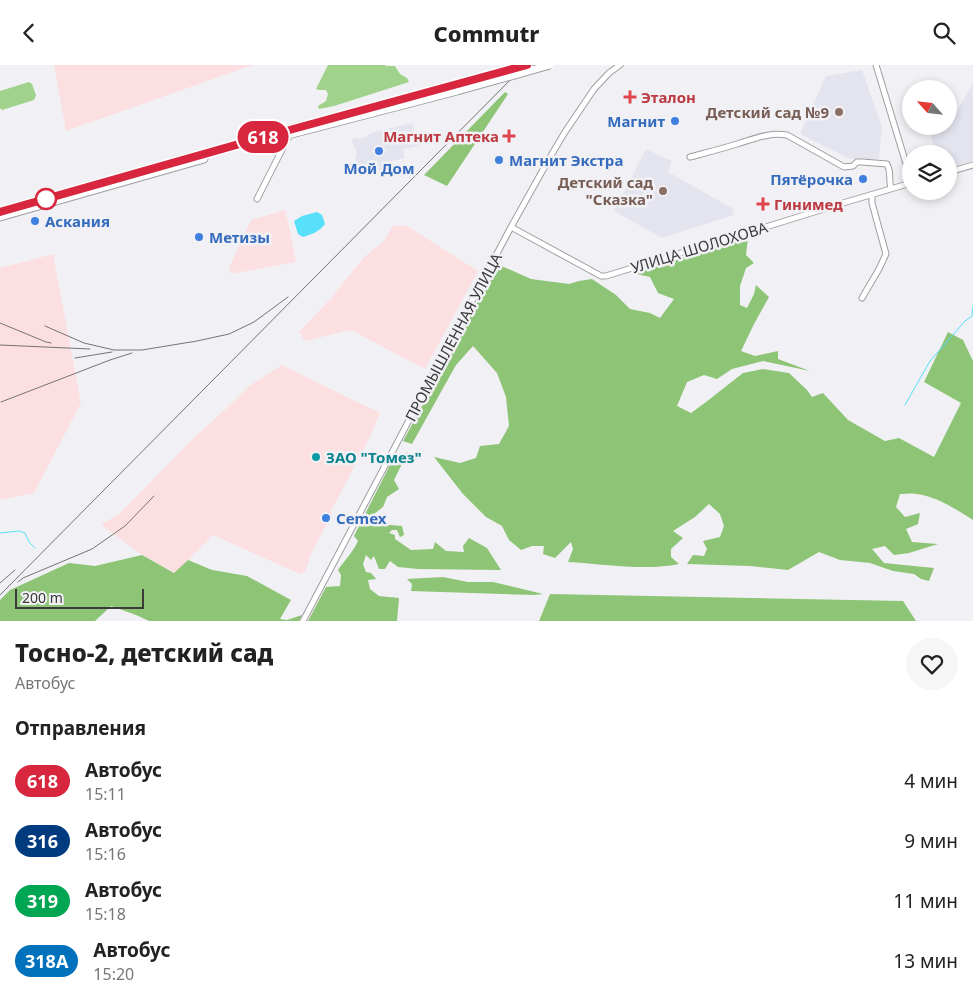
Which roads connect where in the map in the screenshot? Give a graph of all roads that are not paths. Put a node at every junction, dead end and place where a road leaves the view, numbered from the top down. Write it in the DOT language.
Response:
graph roads {
  1 [pos="527,65"];
  2 [pos="550,65"];
  3 [pos="620,65"];
  4 [pos="876,65"];
  5 [pos="290,132"];
  6 [pos="902,151"];
  7 [pos="690,157"];
  8 [pos="973,165"];
  9 [pos="957,170"];
  10 [pos="902,184"];
  11 [pos="891,188"];
  12 [pos="872,195"];
  13 [pos="256,199"];
  14 [pos="0,212"];
  15 [pos="0,217"];
  16 [pos="511,227"];
  17 [pos="862,298"];
  18 [pos="303,621"];
  1 -- 5 [label="main road, bridge"];
  2 -- 5 [label="main road, bridge"];
  3 -- 16 [label="street, ПРОМЫШЛЕННАЯ УЛИЦА"];
  4 -- 6 [label="street"];
  5 -- 13 [label="street"];
  5 -- 14 [label="main road"];
  5 -- 15 [label="main road"];
  7 -- 11 [label="street"];
  8 -- 9 [label="street"];
  10 -- 11 [label="street, УЛИЦА ШОЛОХОВА"];
  11 -- 12 [label="street, УЛИЦА ШОЛОХОВА"];
  12 -- 16 [label="street, УЛИЦА ШОЛОХОВА"];
  12 -- 17 [label="street"];
  16 -- 18 [label="street, ПРОМЫШЛЕННАЯ УЛИЦА"];
}
